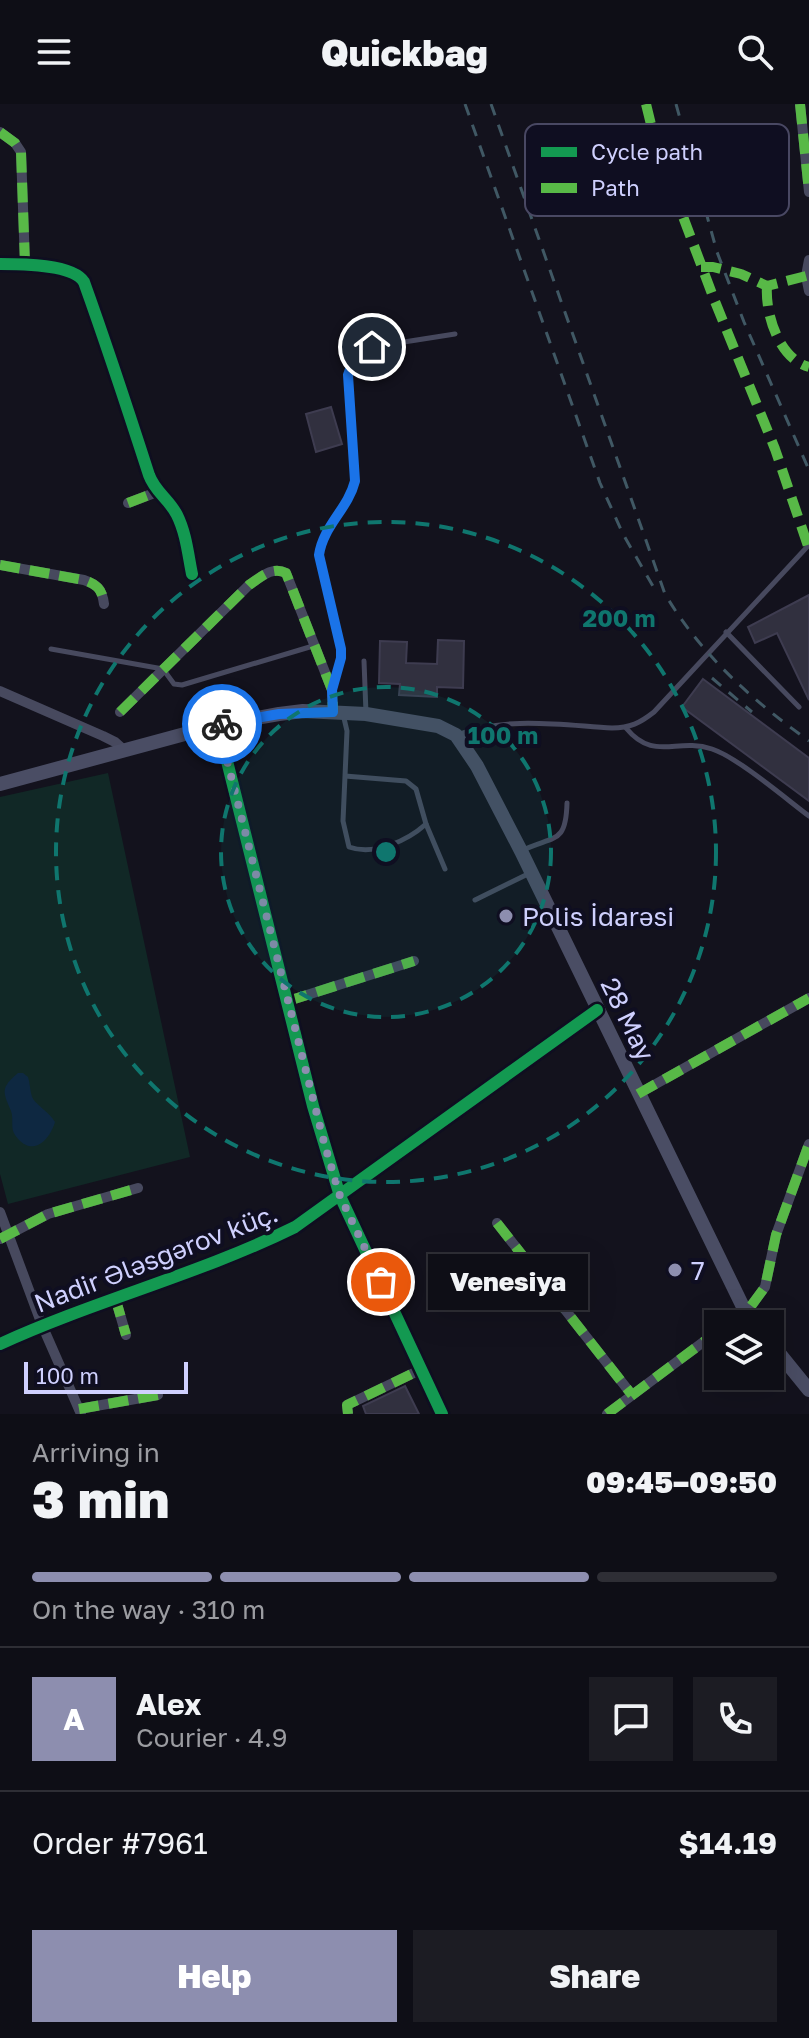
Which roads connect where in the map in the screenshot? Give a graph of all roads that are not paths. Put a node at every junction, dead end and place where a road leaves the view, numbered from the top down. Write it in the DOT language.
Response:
graph roads {
  1 [pos="800,104"];
  2 [pos="0,132"];
  3 [pos="809,192"];
  4 [pos="809,260"];
  5 [pos="0,264"];
  6 [pos="25,264"];
  7 [pos="809,291"];
  8 [pos="455,334"];
  9 [pos="157,492"];
  10 [pos="128,503"];
  11 [pos="808,546"];
  12 [pos="0,565"];
  13 [pos="192,574"];
  14 [pos="104,604"];
  15 [pos="726,632"];
  16 [pos="313,646"];
  17 [pos="51,649"];
  18 [pos="364,661"];
  19 [pos="163,669"];
  20 [pos="332,690"];
  21 [pos="0,691"];
  22 [pos="799,707"];
  23 [pos="120,712"];
  24 [pos="338,712"];
  25 [pos="366,714"];
  26 [pos="218,725"];
  27 [pos="626,728"];
  28 [pos="456,735"];
  29 [pos="125,751"];
  30 [pos="345,776"];
  31 [pos="0,784"];
  32 [pos="567,803"];
  33 [pos="809,816"];
  34 [pos="426,824"];
  35 [pos="521,851"];
  36 [pos="445,869"];
  37 [pos="531,872"];
  38 [pos="475,900"];
  39 [pos="414,961"];
  40 [pos="809,998"];
  41 [pos="288,1001"];
  42 [pos="597,1010"];
  43 [pos="638,1094"];
  44 [pos="809,1144"];
  45 [pos="138,1188"];
  46 [pos="340,1196"];
  47 [pos="0,1212"];
  48 [pos="497,1223"];
  49 [pos="4,1238"];
  50 [pos="115,1297"];
  51 [pos="747,1310"];
  52 [pos="755,1310"];
  53 [pos="42,1325"];
  54 [pos="126,1335"];
  55 [pos="704,1341"];
  56 [pos="0,1344"];
  57 [pos="784,1359"];
  58 [pos="422,1369"];
  59 [pos="809,1390"];
  60 [pos="158,1395"];
  61 [pos="632,1395"];
  62 [pos="80,1411"];
  63 [pos="348,1414"];
  64 [pos="442,1414"];
  65 [pos="607,1414"];
  1 -- 3 [label="street"];
  2 -- 6 [label="street"];
  4 -- 7 [label="street"];
  5 -- 6 [label="street"];
  6 -- 9 [label="street"];
  8 -- 20 [label="lane"];
  9 -- 10 [label="street"];
  9 -- 13 [label="street"];
  11 -- 15 [label="lane"];
  12 -- 14 [label="street"];
  15 -- 22 [label="lane"];
  15 -- 27 [label="lane"];
  16 -- 19 [label="lane"];
  16 -- 19 [label="street"];
  16 -- 20 [label="street"];
  17 -- 19 [label="lane"];
  18 -- 25 [label="lane"];
  19 -- 23 [label="street"];
  20 -- 24 [label="street"];
  21 -- 29 [label="street"];
  24 -- 25 [label="main road"];
  24 -- 26 [label="main road"];
  24 -- 30 [label="lane"];
  25 -- 28 [label="main road"];
  26 -- 29 [label="main road"];
  26 -- 41 [label="street"];
  27 -- 28 [label="lane"];
  27 -- 33 [label="lane"];
  28 -- 35 [label="main road, 28 May"];
  29 -- 31 [label="main road"];
  30 -- 34 [label="lane"];
  30 -- 34 [label="lane"];
  32 -- 35 [label="lane"];
  34 -- 36 [label="lane"];
  35 -- 37 [label="main road, 28 May"];
  37 -- 38 [label="lane"];
  37 -- 42 [label="main road, 28 May"];
  39 -- 41 [label="street"];
  40 -- 43 [label="street"];
  41 -- 46 [label="street"];
  42 -- 43 [label="main road, 28 May"];
  42 -- 46 [label="main road, Nadir Ələsgərov küç."];
  43 -- 51 [label="main road, 28 May"];
  44 -- 52 [label="street"];
  45 -- 49 [label="street"];
  46 -- 50 [label="main road, Nadir Ələsgərov küç."];
  46 -- 58 [label="street"];
  47 -- 49 [label="street"];
  48 -- 61 [label="street"];
  49 -- 53 [label="street"];
  50 -- 53 [label="main road, Nadir Ələsgərov küç."];
  50 -- 54 [label="street"];
  53 -- 56 [label="main road, Nadir Ələsgərov küç."];
  53 -- 62 [label="street"];
  55 -- 61 [label="street"];
  57 -- 59 [label="main road"];
  58 -- 63 [label="street"];
  58 -- 64 [label="street"];
  60 -- 62 [label="street"];
  61 -- 65 [label="street"];
}
